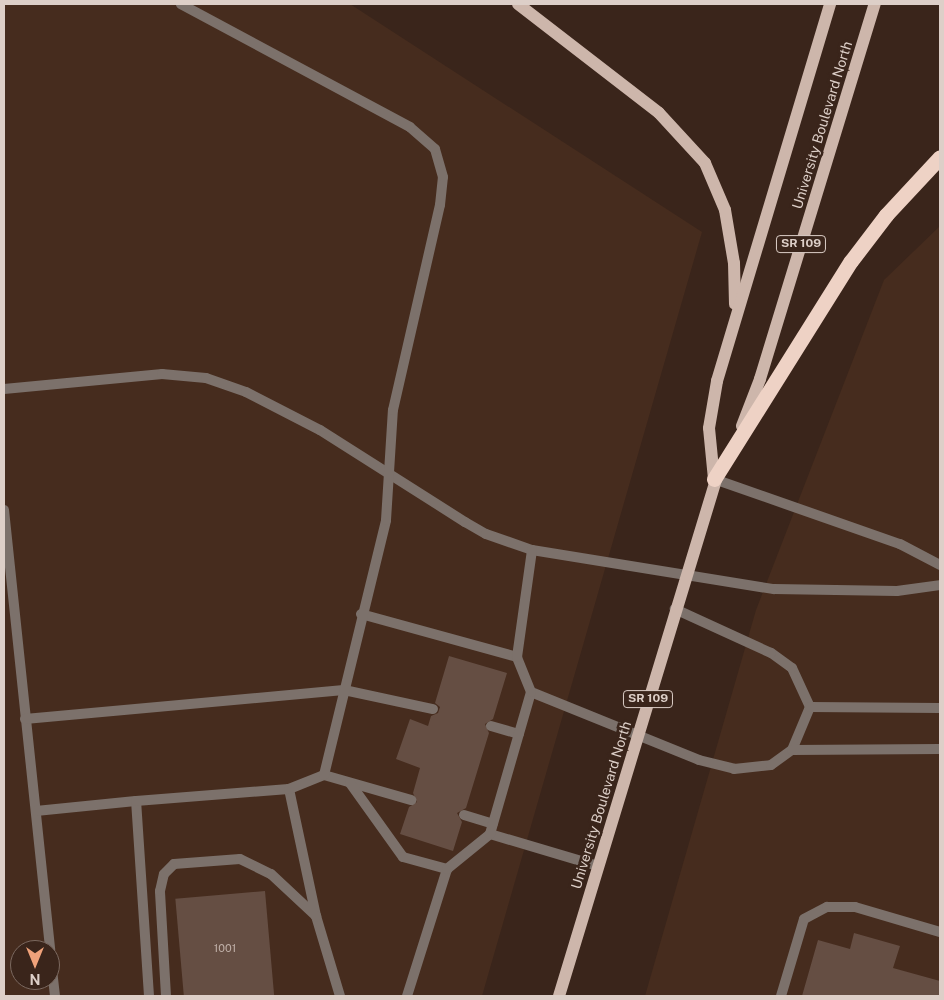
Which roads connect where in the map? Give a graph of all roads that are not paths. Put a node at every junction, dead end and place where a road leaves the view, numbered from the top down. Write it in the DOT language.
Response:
graph roads {
  1 [pos="181,4"];
  2 [pos="518,4"];
  3 [pos="830,4"];
  4 [pos="875,4"];
  5 [pos="940,157"];
  6 [pos="734,321"];
  7 [pos="4,389"];
  8 [pos="389,471"];
  9 [pos="714,479"];
  10 [pos="4,510"];
  11 [pos="532,550"];
  12 [pos="940,565"];
  13 [pos="685,574"];
  14 [pos="940,585"];
  15 [pos="675,609"];
  16 [pos="361,614"];
  17 [pos="518,656"];
  18 [pos="344,690"];
  19 [pos="531,692"];
  20 [pos="810,708"];
  21 [pos="940,708"];
  22 [pos="433,709"];
  23 [pos="25,719"];
  24 [pos="491,726"];
  25 [pos="519,734"];
  26 [pos="637,736"];
  27 [pos="940,749"];
  28 [pos="792,750"];
  29 [pos="324,775"];
  30 [pos="350,783"];
  31 [pos="289,789"];
  32 [pos="411,800"];
  33 [pos="136,801"];
  34 [pos="36,811"];
  35 [pos="464,815"];
  36 [pos="491,829"];
  37 [pos="598,866"];
  38 [pos="447,869"];
  39 [pos="316,916"];
  40 [pos="940,932"];
  41 [pos="49,940"];
  42 [pos="149,996"];
  43 [pos="166,996"];
  44 [pos="340,996"];
  45 [pos="407,996"];
  46 [pos="560,996"];
  47 [pos="781,996"];
  1 -- 8 [label="lane"];
  2 -- 6 [label="main road"];
  3 -- 6 [label="main road, University Boulevard North"];
  4 -- 9 [label="main road, University Boulevard North / SR 109"];
  5 -- 9 [label="highway"];
  6 -- 9 [label="main road, University Boulevard North / SR 109"];
  7 -- 8 [label="lane"];
  8 -- 11 [label="lane"];
  8 -- 16 [label="lane"];
  9 -- 12 [label="lane"];
  9 -- 13 [label="main road, University Boulevard North / SR 109"];
  10 -- 23 [label="lane"];
  11 -- 13 [label="lane"];
  11 -- 17 [label="lane"];
  13 -- 14 [label="lane"];
  13 -- 15 [label="main road, University Boulevard North / SR 109"];
  15 -- 20 [label="lane"];
  15 -- 26 [label="main road, University Boulevard North / SR 109"];
  16 -- 17 [label="lane"];
  16 -- 18 [label="lane"];
  17 -- 19 [label="lane"];
  18 -- 22 [label="lane"];
  18 -- 23 [label="lane"];
  18 -- 29 [label="lane"];
  19 -- 25 [label="lane"];
  19 -- 26 [label="lane"];
  20 -- 21 [label="lane"];
  20 -- 28 [label="lane"];
  23 -- 34 [label="lane"];
  24 -- 25 [label="lane"];
  25 -- 36 [label="lane"];
  26 -- 28 [label="lane"];
  26 -- 37 [label="main road, University Boulevard North / SR 109"];
  27 -- 28 [label="lane"];
  29 -- 30 [label="lane"];
  29 -- 31 [label="lane"];
  30 -- 32 [label="lane"];
  30 -- 38 [label="lane"];
  31 -- 33 [label="lane"];
  31 -- 39 [label="lane"];
  33 -- 34 [label="lane"];
  33 -- 42 [label="lane"];
  34 -- 41 [label="lane"];
  35 -- 36 [label="lane"];
  36 -- 37 [label="lane"];
  36 -- 38 [label="lane"];
  37 -- 46 [label="main road, University Boulevard North / SR 109"];
  38 -- 45 [label="lane"];
  39 -- 43 [label="lane"];
  39 -- 44 [label="lane"];
  40 -- 47 [label="lane"];
}
